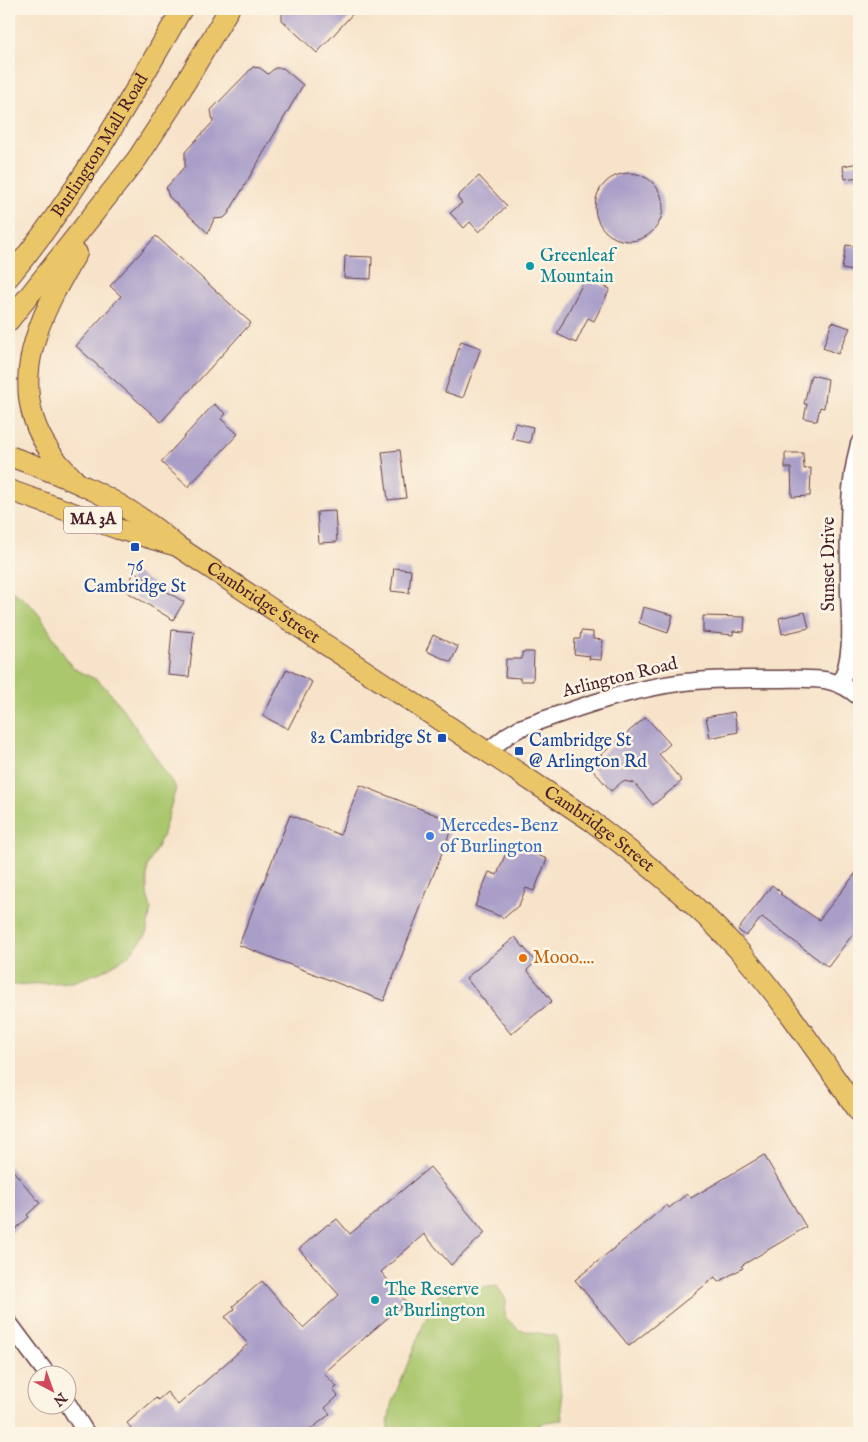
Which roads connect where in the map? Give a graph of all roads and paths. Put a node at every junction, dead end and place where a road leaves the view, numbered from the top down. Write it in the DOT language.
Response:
graph roads {
  1 [pos="182,9"];
  2 [pos="229,9"];
  3 [pos="118,185"];
  4 [pos="9,277"];
  5 [pos="9,321"];
  6 [pos="859,444"];
  7 [pos="9,456"];
  8 [pos="76,483"];
  9 [pos="9,490"];
  10 [pos="177,546"];
  11 [pos="840,684"];
  12 [pos="859,697"];
  13 [pos="487,752"];
  14 [pos="859,1112"];
  15 [pos="9,1323"];
  16 [pos="40,1364"];
  17 [pos="74,1414"];
  18 [pos="86,1433"];
  1 -- 4 [label="main road, Burlington Mall Road"];
  2 -- 3 [label="main road, Burlington Mall Road"];
  3 -- 5 [label="main road, Burlington Mall Road"];
  3 -- 8 [label="main road, Burlington Mall Road"];
  6 -- 11 [label="street, Sunset Drive"];
  7 -- 8 [label="main road, Cambridge Street / MA 3A"];
  8 -- 10 [label="main road, Cambridge Street / MA 3A"];
  9 -- 10 [label="main road, Cambridge Street / MA 3A"];
  10 -- 13 [label="main road, Cambridge Street / MA 3A"];
  11 -- 12 [label="street, Arlington Road"];
  11 -- 13 [label="street, Arlington Road"];
  13 -- 14 [label="main road, Cambridge Street / MA 3A"];
  15 -- 16 [label="street"];
  17 -- 18 [label="street"];
}
